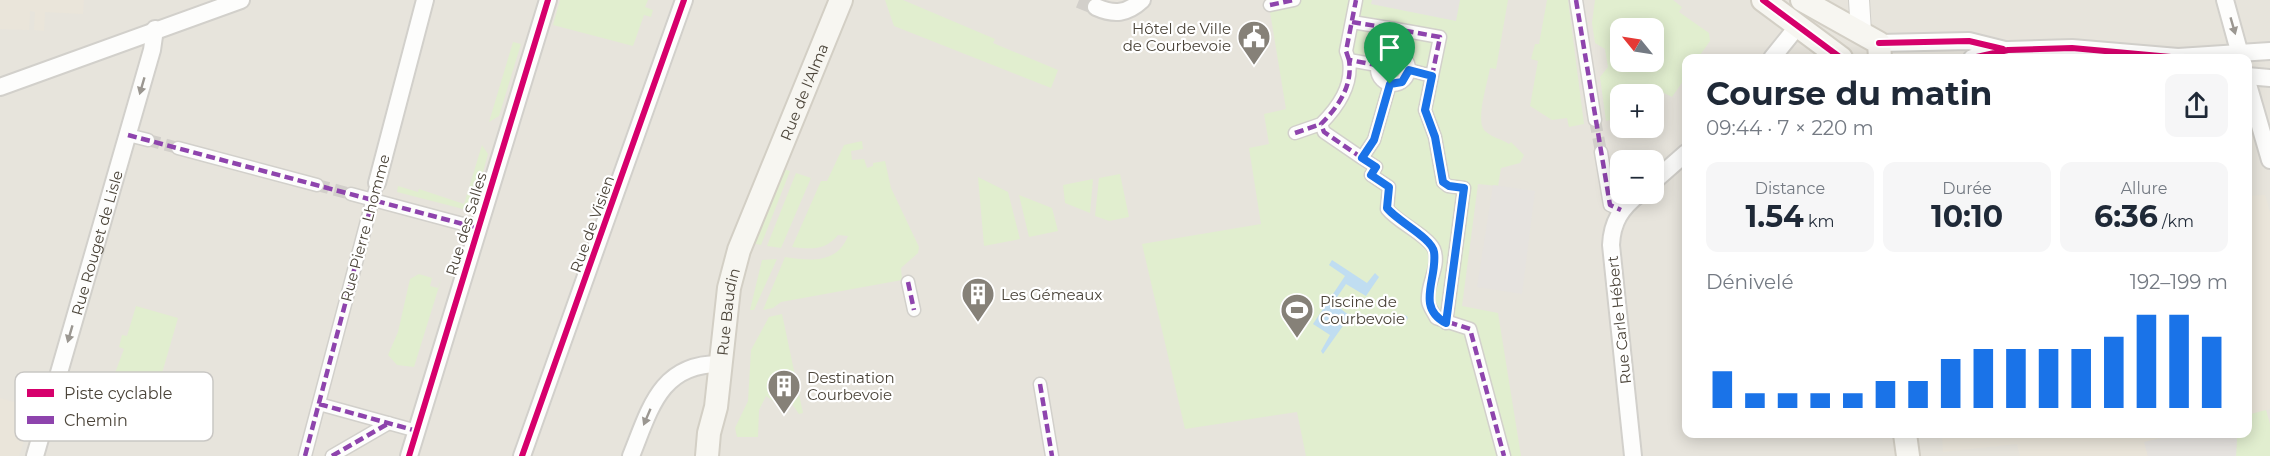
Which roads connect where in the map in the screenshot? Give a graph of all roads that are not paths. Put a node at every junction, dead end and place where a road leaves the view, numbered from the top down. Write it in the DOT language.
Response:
graph roads {
  1 [pos="241,0"];
  2 [pos="425,0"];
  3 [pos="548,0"];
  4 [pos="684,0"];
  5 [pos="841,0"];
  6 [pos="1294,0"];
  7 [pos="1356,0"];
  8 [pos="1576,0"];
  9 [pos="1763,0"];
  10 [pos="1859,0"];
  11 [pos="2226,0"];
  12 [pos="1810,2"];
  13 [pos="1133,3"];
  14 [pos="1270,5"];
  15 [pos="1096,7"];
  16 [pos="1352,22"];
  17 [pos="1797,27"];
  18 [pos="155,29"];
  19 [pos="1401,30"];
  20 [pos="1873,44"];
  21 [pos="2008,51"];
  22 [pos="2270,51"];
  23 [pos="1397,53"];
  24 [pos="1775,54"];
  25 [pos="1835,54"];
  26 [pos="1846,54"];
  27 [pos="1993,54"];
  28 [pos="2137,54"];
  29 [pos="2240,54"];
  30 [pos="2252,54"];
  31 [pos="1349,60"];
  32 [pos="1377,65"];
  33 [pos="1409,70"];
  34 [pos="1432,76"];
  35 [pos="2252,76"];
  36 [pos="2270,78"];
  37 [pos="1390,84"];
  38 [pos="0,87"];
  39 [pos="2252,98"];
  40 [pos="1595,120"];
  41 [pos="1321,124"];
  42 [pos="1296,134"];
  43 [pos="128,135"];
  44 [pos="148,140"];
  45 [pos="178,148"];
  46 [pos="1601,152"];
  47 [pos="1682,157"];
  48 [pos="1362,158"];
  49 [pos="2270,160"];
  50 [pos="1664,172"];
  51 [pos="765,183"];
  52 [pos="317,185"];
  53 [pos="375,191"];
  54 [pos="351,194"];
  55 [pos="1627,204"];
  56 [pos="1620,210"];
  57 [pos="478,228"];
  58 [pos="908,282"];
  59 [pos="914,309"];
  60 [pos="1446,323"];
  61 [pos="719,364"];
  62 [pos="59,372"];
  63 [pos="1040,384"];
  64 [pos="319,404"];
  65 [pos="389,423"];
  66 [pos="417,431"];
  67 [pos="1906,438"];
  68 [pos="39,441"];
  69 [pos="708,453"];
  70 [pos="35,456"];
  71 [pos="305,456"];
  72 [pos="332,456"];
  73 [pos="409,456"];
  74 [pos="522,456"];
  75 [pos="631,456"];
  76 [pos="1053,456"];
  77 [pos="1504,456"];
  78 [pos="1632,456"];
  79 [pos="1908,456"];
  1 -- 18 [label="street"];
  2 -- 53 [label="street, Rue Pierre Lhomme"];
  3 -- 57 [label="street, Rue des Salles"];
  4 -- 74 [label="street, Rue de Visien"];
  5 -- 51 [label="main road, Rue de l'Alma"];
  6 -- 14 [label="street"];
  7 -- 16 [label="street"];
  8 -- 40 [label="street"];
  9 -- 17 [label="main road"];
  10 -- 20 [label="street"];
  11 -- 29 [label="street, one-way"];
  12 -- 17 [label="main road"];
  12 -- 20 [label="main road"];
  13 -- 15 [label="street"];
  16 -- 19 [label="street"];
  16 -- 31 [label="street"];
  17 -- 24 [label="street"];
  17 -- 25 [label="main road"];
  18 -- 38 [label="street"];
  18 -- 43 [label="street, Rue Rouget de Lisle, one-way"];
  19 -- 23 [label="street"];
  19 -- 34 [label="street"];
  20 -- 21 [label="street"];
  20 -- 26 [label="main road"];
  21 -- 27 [label="street"];
  21 -- 28 [label="street"];
  22 -- 30 [label="street"];
  23 -- 32 [label="street"];
  23 -- 33 [label="street"];
  31 -- 32 [label="street"];
  31 -- 41 [label="street"];
  32 -- 37 [label="street"];
  33 -- 34 [label="street"];
  33 -- 37 [label="street"];
  34 -- 60 [label="street"];
  35 -- 36 [label="street"];
  37 -- 48 [label="street"];
  39 -- 49 [label="street"];
  41 -- 42 [label="street"];
  41 -- 48 [label="street"];
  43 -- 44 [label="street"];
  43 -- 62 [label="street, Rue Rouget de Lisle, one-way"];
  45 -- 52 [label="street"];
  46 -- 56 [label="street"];
  47 -- 50 [label="street"];
  48 -- 60 [label="street"];
  51 -- 61 [label="main road, Rue Baudin"];
  53 -- 54 [label="street"];
  53 -- 57 [label="street"];
  53 -- 64 [label="street, Rue Pierre Lhomme"];
  55 -- 56 [label="street"];
  56 -- 78 [label="street, Rue Carle Hébert"];
  57 -- 66 [label="street, Rue des Salles"];
  58 -- 59 [label="street"];
  60 -- 77 [label="street"];
  61 -- 69 [label="main road, Rue Baudin"];
  61 -- 75 [label="street, one-way"];
  63 -- 76 [label="street"];
  64 -- 65 [label="street"];
  64 -- 71 [label="street, Rue Pierre Lhomme"];
  65 -- 66 [label="street"];
  65 -- 72 [label="street"];
  66 -- 73 [label="street, Rue des Salles"];
  67 -- 79 [label="main road"];
  68 -- 70 [label="street, Rue Rouget de Lisle, one-way"];
}
